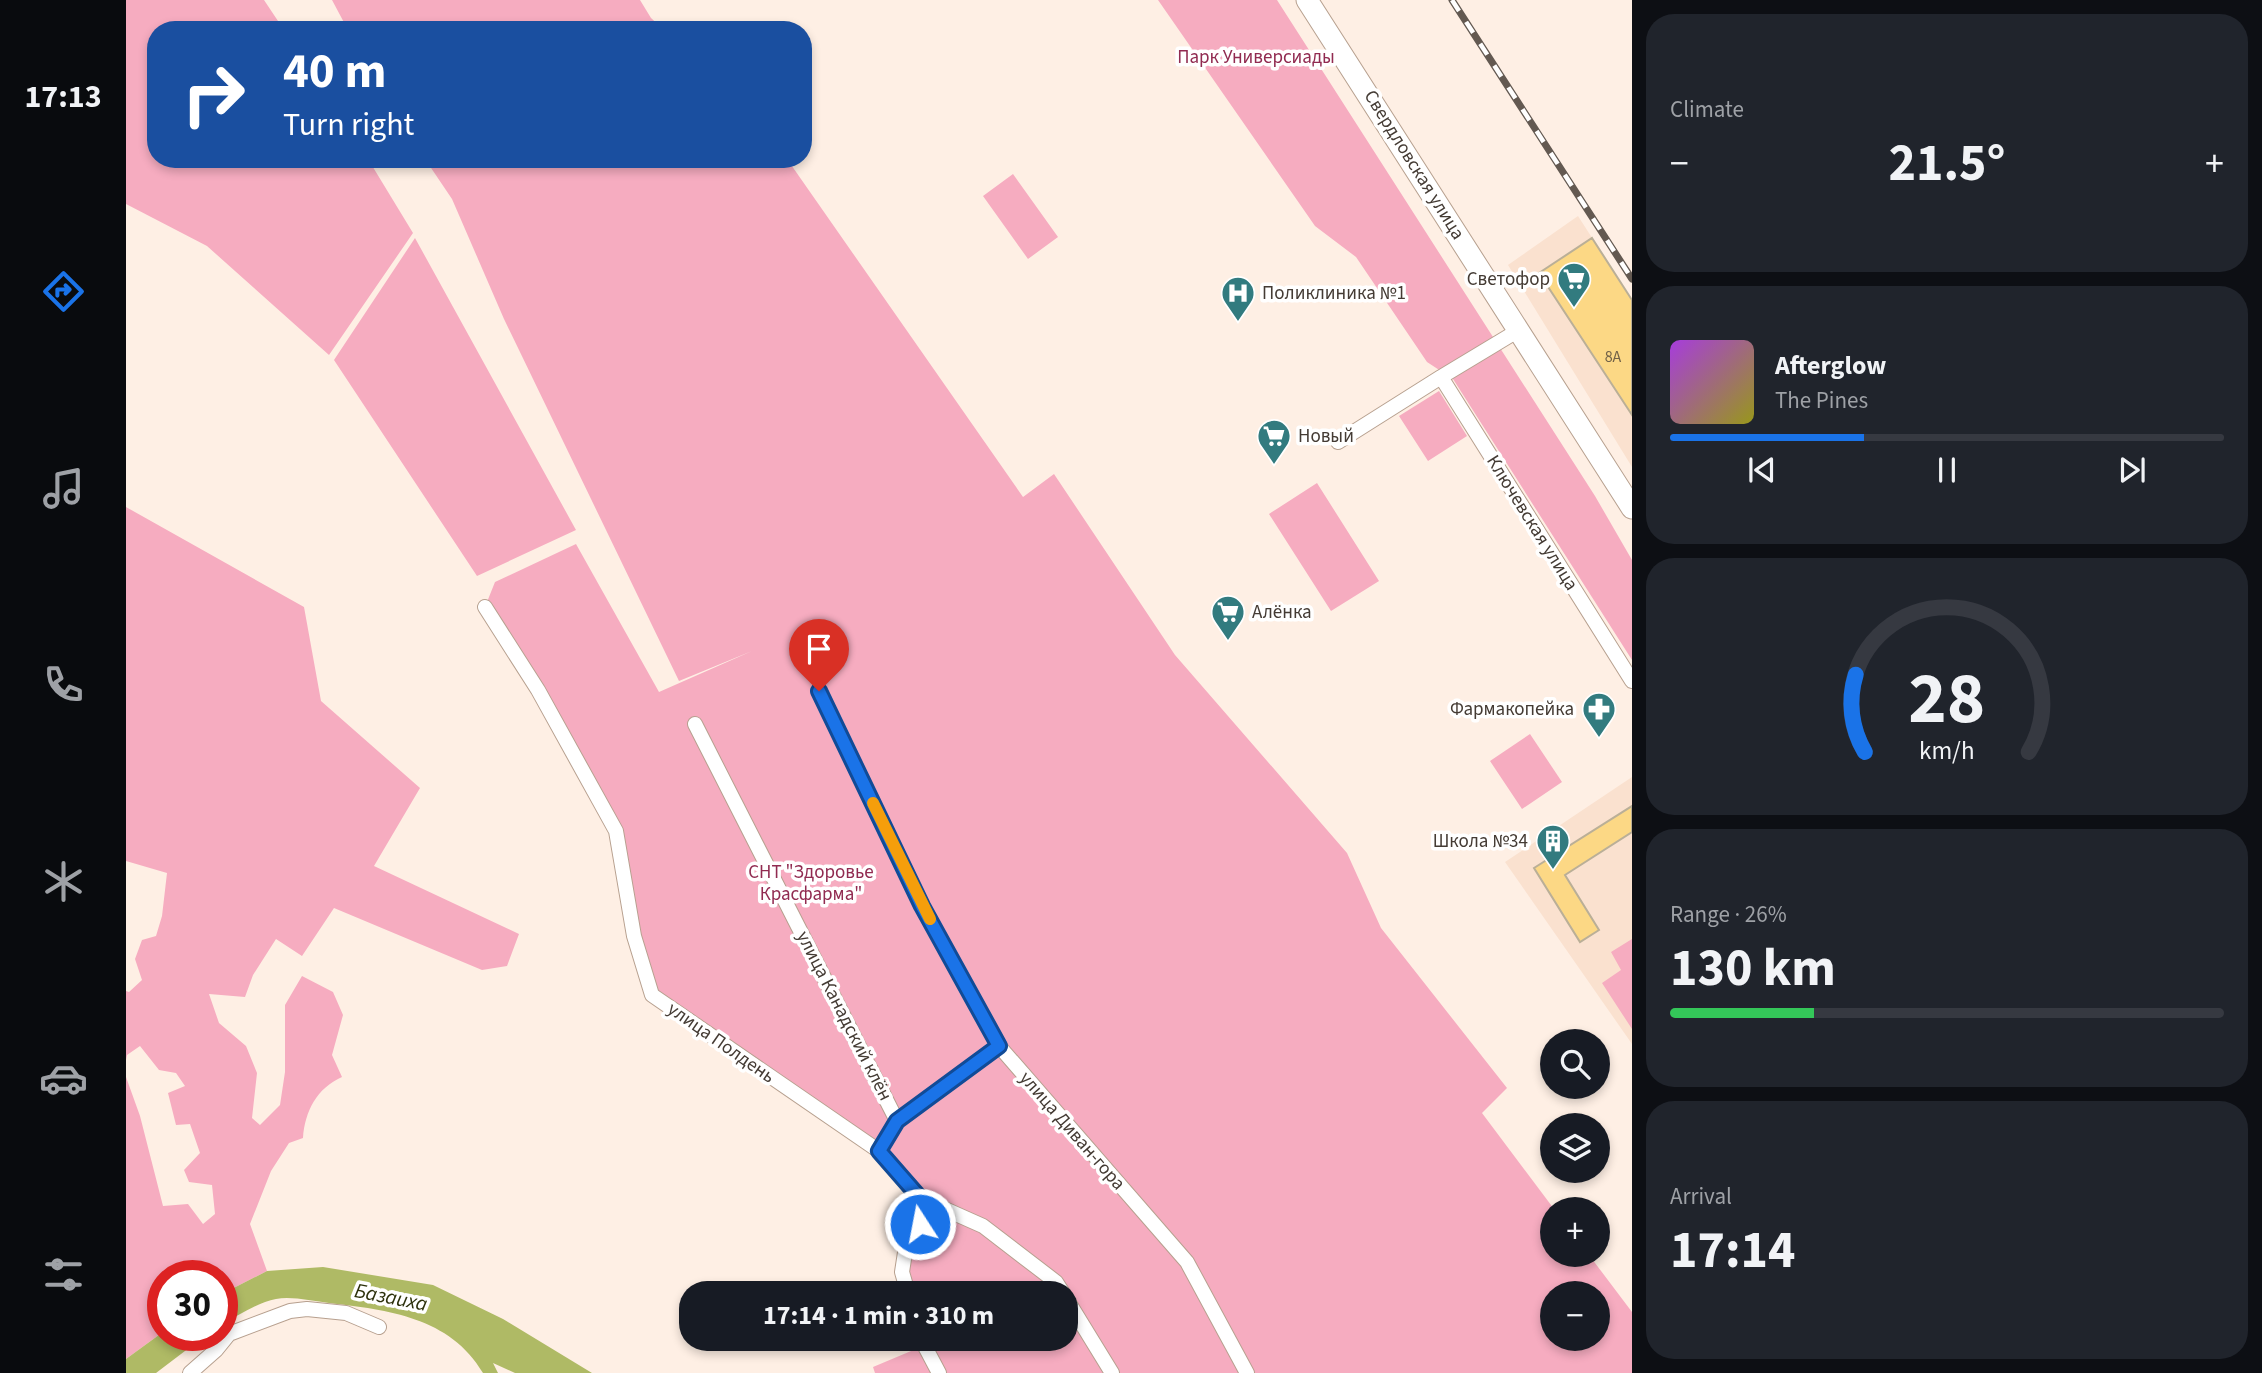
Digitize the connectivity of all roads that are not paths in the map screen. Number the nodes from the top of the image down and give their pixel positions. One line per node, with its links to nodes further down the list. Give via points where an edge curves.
1 (1307, 0): 2 (highway, Свердловская улица)
2 (1519, 330): 3 (street); 5 (highway, Свердловская улица)
3 (1435, 381): 4 (street); 7 (street, Ключевская улица)
4 (1338, 442)
5 (1632, 508)
6 (485, 607): 12 (street, улица Полдень, via 538,690 616,831 634,936 652,995)
7 (1632, 681)
8 (819, 691): 10 (street, улица Диван-гора, via 922,906)
9 (695, 724): 11 (street, улица Канадский клён)
10 (999, 1046): 11 (street); 22 (street, улица Диван-гора, via 1186,1262)
11 (897, 1121): 12 (street)
12 (879, 1151): 13 (street, улица Полдень)
13 (920, 1198): 14 (street, via 920,1224 906,1246); 15 (street, улица Полдень, via 984,1226)
14 (905, 1281)
15 (1055, 1281)
16 (1078, 1318): 21 (street)
17 (379, 1327): 19 (street, via 346,1313 290,1311 229,1334)
18 (927, 1351): 20 (street)
19 (190, 1373)
20 (939, 1373)
21 (1112, 1373)
22 (1247, 1373)

